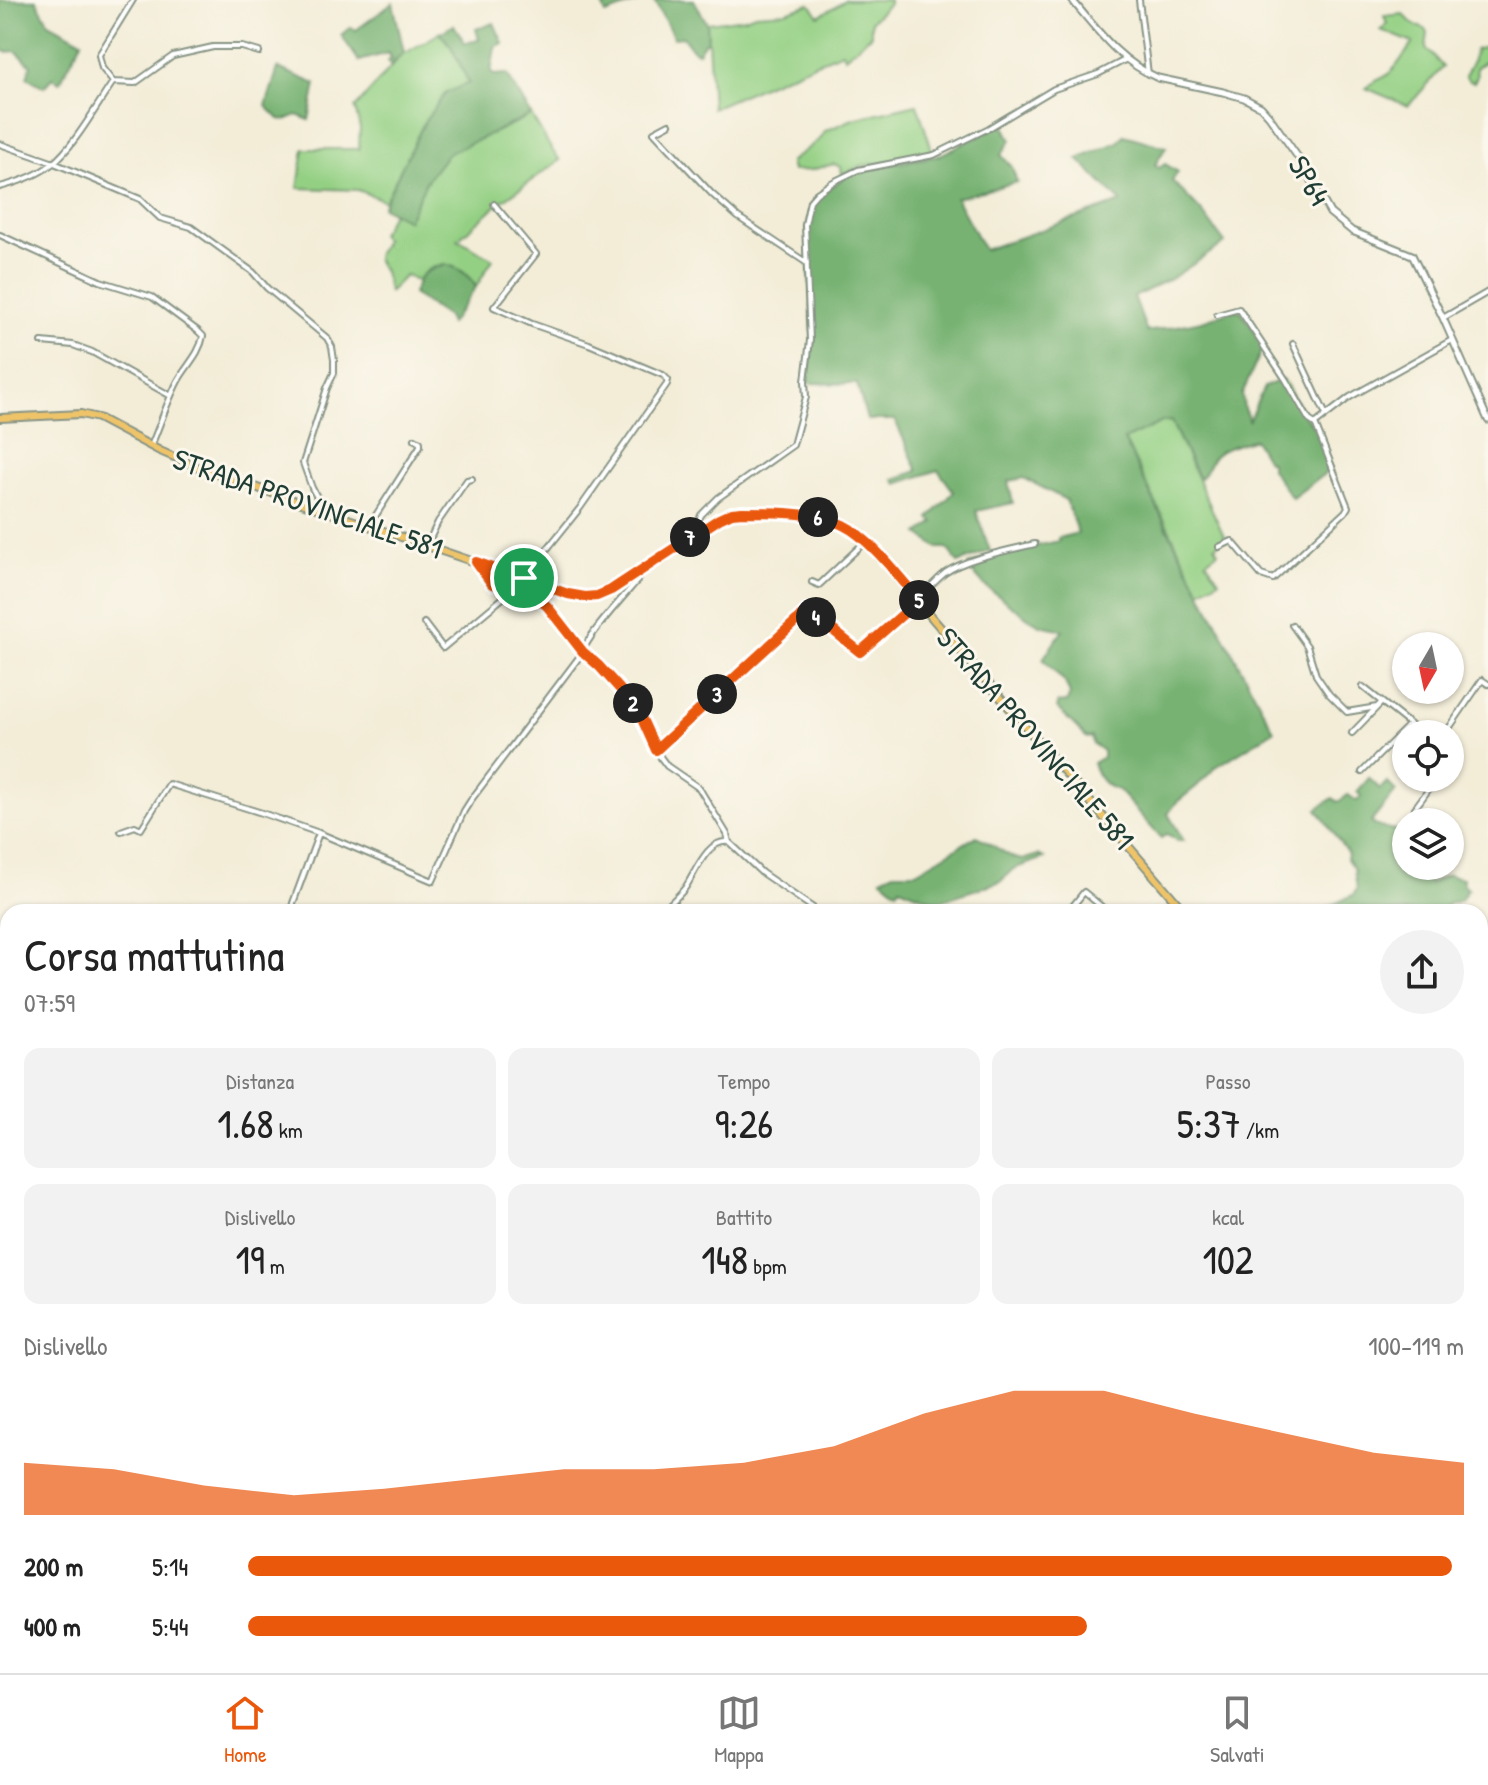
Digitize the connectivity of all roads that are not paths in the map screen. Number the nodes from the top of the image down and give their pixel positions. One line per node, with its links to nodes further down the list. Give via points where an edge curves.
1 (133, 0): 7 (street, via 99,55)
2 (1072, 0): 5 (street, SP64 / SP64)
3 (1139, 0): 6 (street)
4 (259, 52): 7 (street, via 213,47 173,56 135,83)
5 (1125, 60): 6 (street, SP64 / SP64); 14 (street, via 1054,89 934,155 858,170 833,182 810,201 806,212)
6 (1148, 74): 17 (street, SP64 / SP64, via 1261,107 1330,213 1352,231 1412,255)
7 (113, 82): 10 (street)
8 (669, 124): 14 (street, via 654,132 712,194)
9 (0, 144): 10 (street)
10 (54, 163): 11 (street); 29 (street, via 140,199 160,218 191,227 253,272 327,338 334,373 303,463)
11 (0, 187)
12 (494, 204): 38 (street, via 536,254 494,307 668,380 580,508)
13 (0, 235): 21 (street, via 100,281 152,297 198,331 202,343)
14 (807, 263): 31 (street, via 806,397 793,445 718,498 701,515)
15 (1488, 292): 17 (street)
16 (1217, 315): 25 (street, via 1239,309)
17 (1443, 318): 18 (street, SP64 / SP64)
18 (1452, 340): 22 (street); 24 (street, SP64 / SP64)
19 (42, 342): 21 (street, via 92,352)
20 (1293, 344): 22 (street)
21 (171, 396): 27 (street)
22 (1326, 415): 25 (street)
23 (0, 418): 27 (main road, STRADA PROVINCIALE 581, via 81,414)
24 (1488, 420)
25 (1315, 424): 35 (street, via 1347,511 1273,579 1261,575 1232,541)
26 (415, 439): 30 (street, via 420,446)
27 (151, 446): 29 (main road, STRADA PROVINCIALE 581)
28 (472, 479): 34 (street)
29 (324, 510): 30 (main road, STRADA PROVINCIALE 581)
30 (369, 526): 34 (main road, STRADA PROVINCIALE 581)
31 (695, 534): 32 (main road, STRADA PROVINCIALE 581, via 732,513 757,512 832,520); 37 (main road, STRADA PROVINCIALE 581)
32 (866, 541): 39 (street, via 819,585); 41 (main road, STRADA PROVINCIALE 581)
33 (1035, 544): 41 (street, via 954,568)
34 (427, 545): 36 (main road, STRADA PROVINCIALE 581)
35 (1219, 547)
36 (476, 562): 38 (main road, STRADA PROVINCIALE 581); 40 (street, via 492,584)
37 (639, 573): 38 (main road, STRADA PROVINCIALE 581, via 611,590 585,597); 44 (street)
38 (524, 578)
39 (812, 582)
40 (516, 587): 42 (street, via 443,648); 44 (street, via 540,599)
41 (918, 600): 53 (street, via 860,652 808,610); 65 (main road, STRADA PROVINCIALE 581)
42 (424, 623)
43 (1292, 625): 48 (street, via 1307,646 1316,675 1347,712)
44 (583, 652): 53 (street, via 637,708); 58 (street, via 471,800 433,881)
45 (1488, 684): 50 (street, via 1482,680)
46 (1363, 687): 47 (street)
47 (1382, 702): 48 (street); 49 (street)
48 (1377, 707): 51 (street)
49 (1405, 720)
50 (1455, 720)
51 (1352, 733)
52 (1392, 742): 54 (street)
53 (656, 750): 59 (street, via 667,766 700,789)
54 (1362, 772)
55 (1427, 792): 56 (street)
56 (1415, 808)
57 (121, 831): 58 (street, via 141,829 169,784)
58 (319, 833): 60 (street)
59 (729, 842): 61 (street, via 708,851); 62 (street)
60 (293, 904)
61 (670, 904)
62 (807, 904)
63 (1074, 904): 64 (street, via 1084,892)
64 (1098, 904)
65 (1178, 904)

